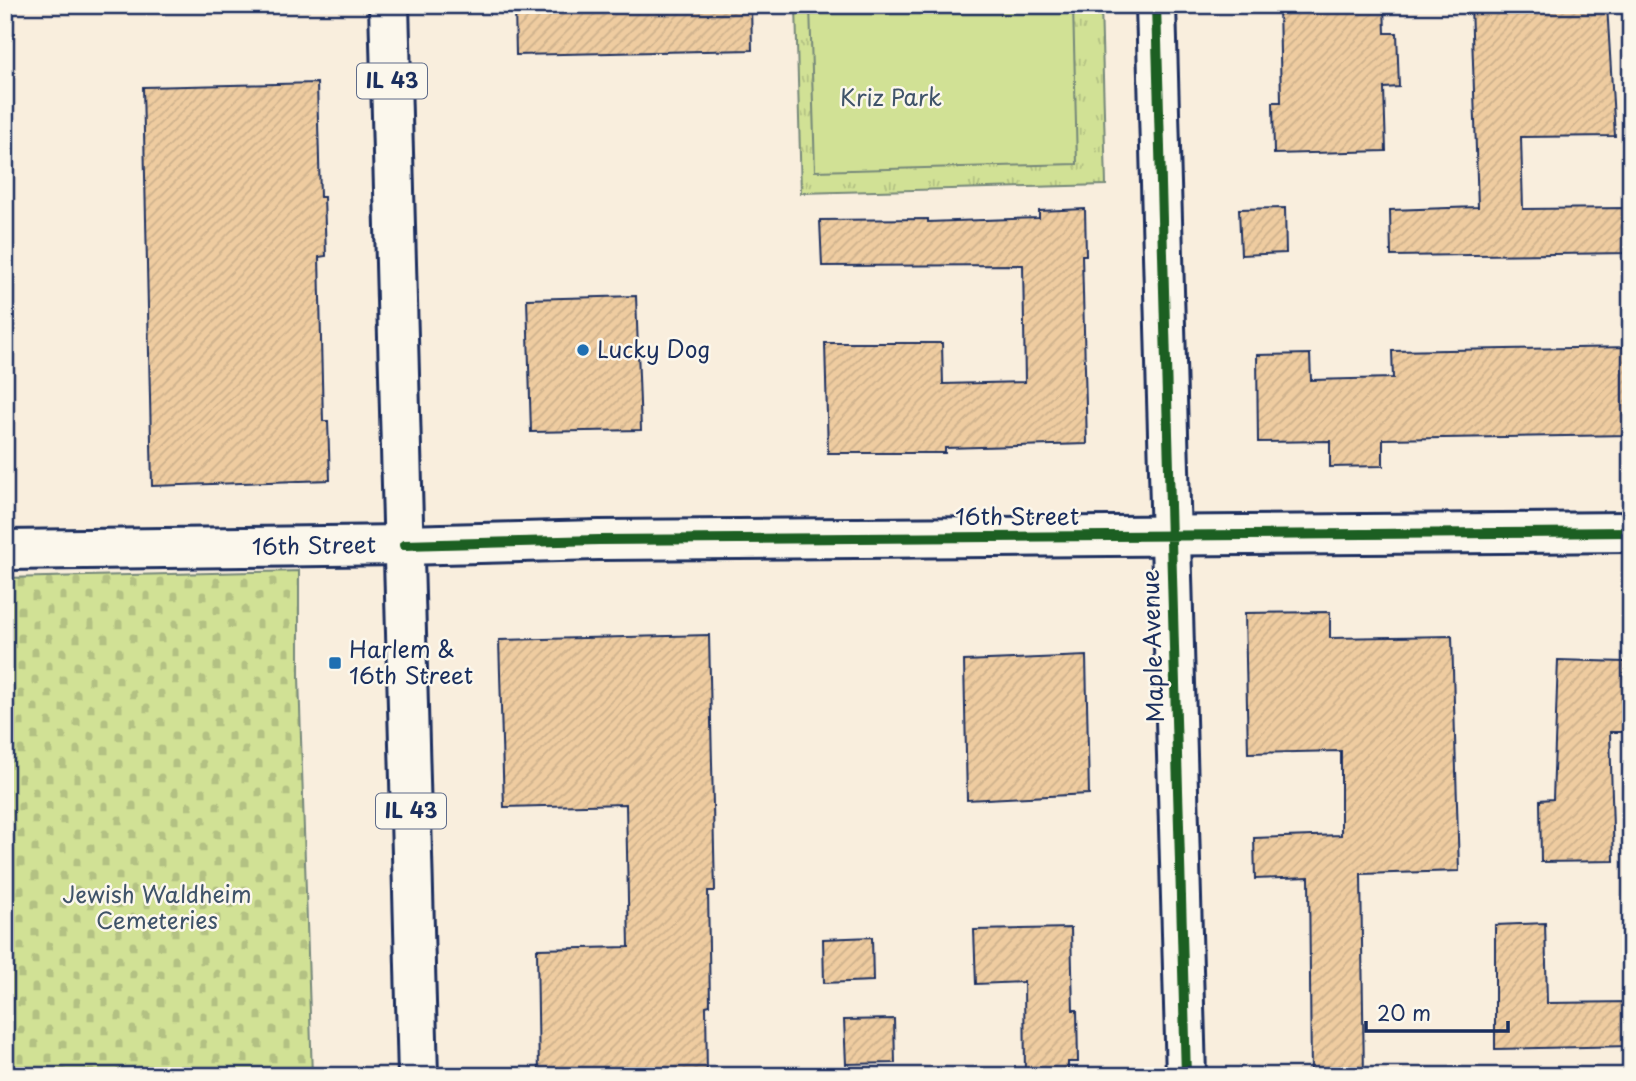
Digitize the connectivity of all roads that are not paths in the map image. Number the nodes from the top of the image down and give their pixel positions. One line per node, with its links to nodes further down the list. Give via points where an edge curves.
1 (389, 5): 5 (street, IL 43)
2 (1156, 5): 4 (street, Maple Avenue)
3 (1631, 532): 4 (street, 16th Street)
4 (1171, 537): 5 (street, 16th Street); 8 (street, Maple Avenue)
5 (404, 545): 6 (street, 16th Street); 7 (street, IL 43)
6 (5, 550)
7 (418, 1076)
8 (1186, 1076)

